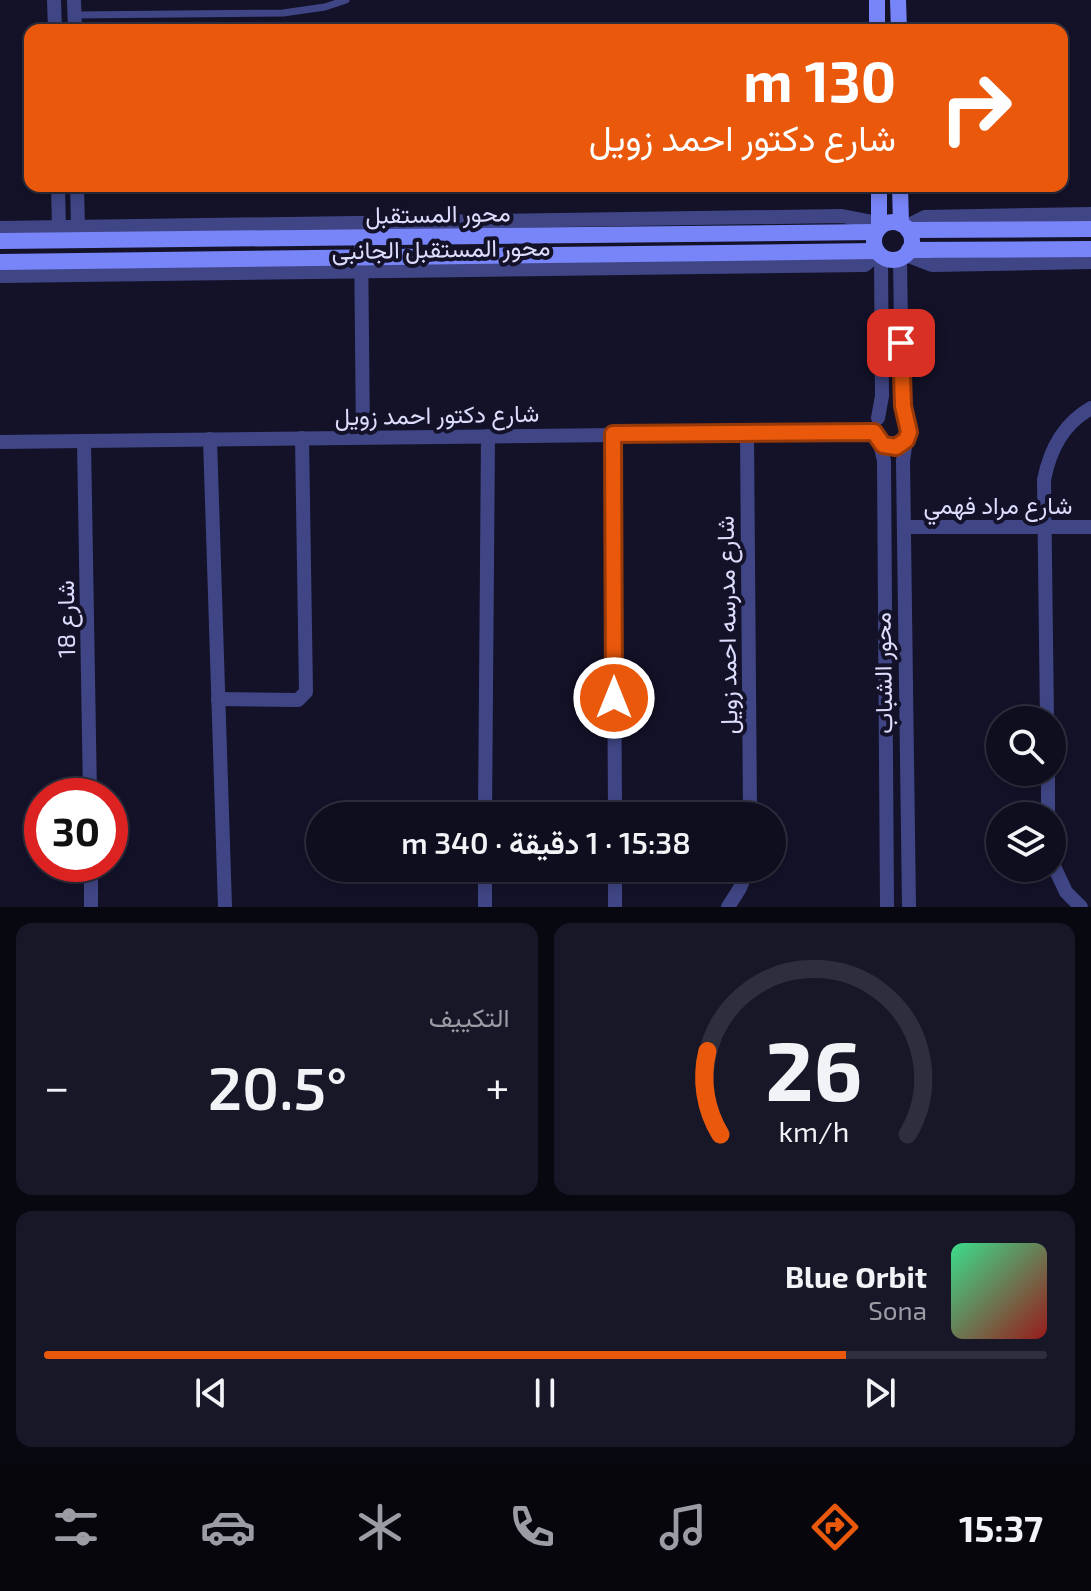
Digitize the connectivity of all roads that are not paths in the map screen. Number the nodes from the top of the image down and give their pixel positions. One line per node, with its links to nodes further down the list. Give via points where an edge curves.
1 (346, 0): 5 (lane, via 283,13)
2 (877, 0): 6 (street)
3 (898, 0): 7 (street)
4 (55, 15): 5 (street)
5 (75, 15)
6 (877, 24)
7 (899, 24)
8 (58, 192): 15 (street)
9 (77, 192): 16 (street)
10 (879, 192): 17 (street)
11 (901, 192): 13 (street)
12 (1091, 214): 13 (street, via 925,217)
13 (905, 227): 17 (street, via 889,222); 18 (street); 23 (street, via 911,238)
14 (0, 228): 15 (street, محور المستقبل الجانبى)
15 (59, 228): 16 (street, محور المستقبل الجانبى)
16 (78, 228): 17 (street, محور المستقبل الجانبى, via 842,216 868,221)
17 (878, 229): 19 (street, محور المستقبل); 22 (street, via 873,241)
18 (1091, 229)
19 (361, 238): 20 (street, محور المستقبل); 26 (street)
20 (0, 241)
21 (1091, 249): 23 (street)
22 (878, 254): 23 (street, via 888,260); 26 (street, محور المستقبل); 30 (street, محور الشباب, via 882,396)
23 (905, 255): 25 (street, via 932,265); 29 (street)
24 (0, 262): 26 (street, محور المستقبل)
25 (1091, 262)
26 (361, 264): 27 (street, محور المستقبل الجانبى); 34 (street)
27 (0, 276)
28 (1091, 408): 40 (street, via 1073,421 1053,448 1044,480)
29 (906, 420): 30 (street, via 890,412); 37 (street)
30 (877, 431): 31 (street, شارع دكتور احمد زويل); 37 (street, via 887,447); 59 (street, محور الشباب, via 884,461)
31 (747, 433): 32 (street, شارع دكتور احمد زويل); 48 (street, شارع مدرسه احمد زويل)
32 (613, 434): 33 (street, شارع دكتور احمد زويل); 47 (street)
33 (488, 436): 34 (street, شارع دكتور احمد زويل); 46 (street)
34 (363, 437): 35 (street, شارع دكتور احمد زويل)
35 (302, 438): 36 (street, شارع دكتور احمد زويل); 43 (street, via 306,692 298,700)
36 (210, 439): 38 (street, شارع دكتور احمد زويل); 43 (street)
37 (906, 440): 41 (street, محور الشباب)
38 (84, 441): 39 (street, شارع دكتور احمد زويل); 45 (street, شارع 18)
39 (0, 442)
40 (1044, 526): 41 (street, شارع مراد فهمي); 42 (street, شارع مراد فهمي); 44 (street)
41 (905, 527): 60 (street, محور الشباب)
42 (1091, 527)
43 (218, 699): 55 (street)
44 (1047, 706)
45 (90, 778)
46 (485, 802)
47 (615, 802)
48 (750, 802)
49 (91, 882): 54 (street)
50 (485, 882): 56 (street)
51 (615, 882): 57 (street)
52 (742, 882): 58 (street)
53 (1061, 882): 61 (street)
54 (91, 907)
55 (225, 907)
56 (485, 907)
57 (615, 907)
58 (728, 907)
59 (887, 907)
60 (909, 907)
61 (1081, 907)

